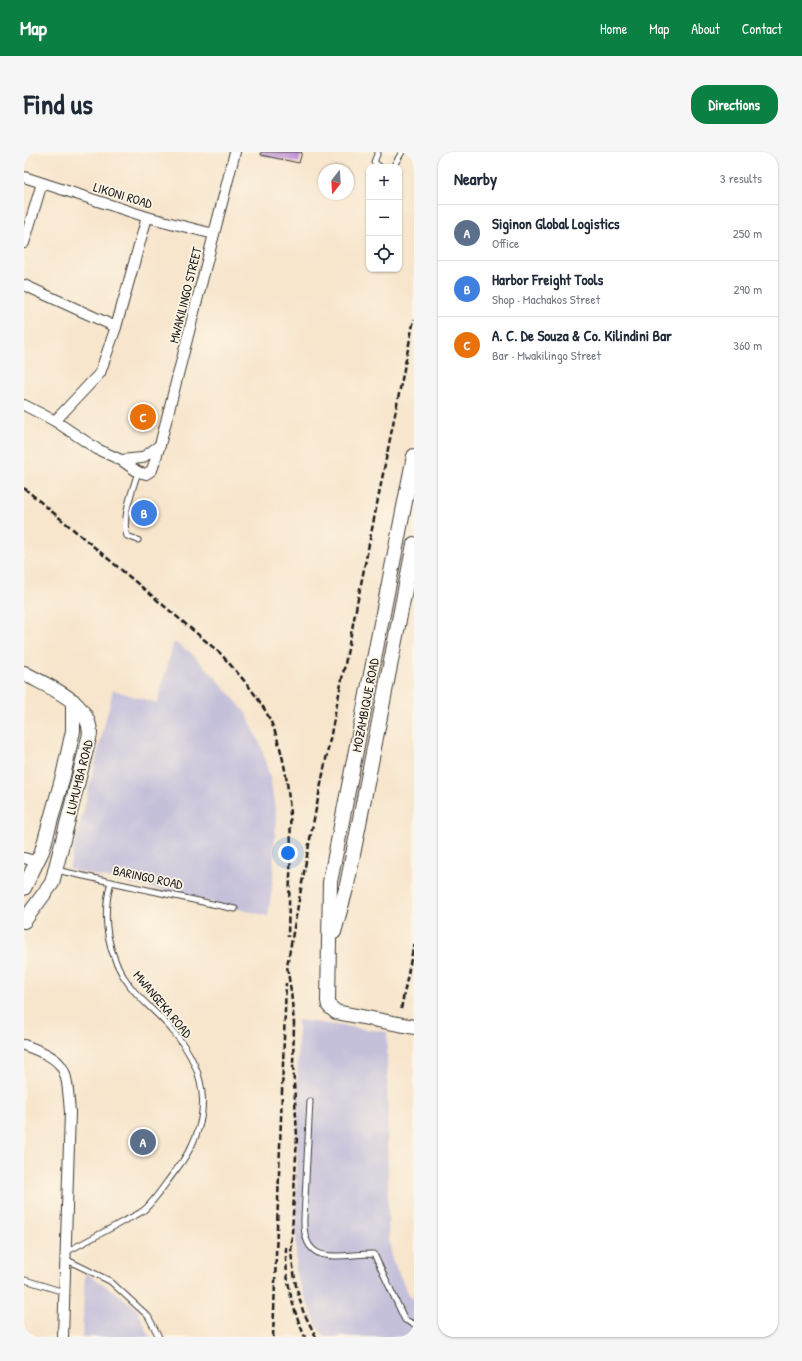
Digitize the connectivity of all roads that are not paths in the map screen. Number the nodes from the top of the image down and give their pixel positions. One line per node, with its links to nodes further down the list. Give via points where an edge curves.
1 (235, 152): 9 (street, MWAKILINGO STREET)
2 (378, 152): 4 (lane, via 374,162)
3 (402, 152): 5 (lane)
4 (376, 164)
5 (395, 164)
6 (24, 177): 7 (street, LIKONI ROAD)
7 (42, 183): 8 (street, LIKONI ROAD); 10 (street)
8 (147, 216): 9 (street, LIKONI ROAD); 12 (street)
9 (214, 234): 15 (street, MWAKILINGO STREET)
10 (24, 243)
11 (24, 285): 12 (street)
12 (116, 327): 14 (street, via 100,373)
13 (24, 405): 14 (street)
14 (55, 421): 17 (street, via 97,449)
15 (160, 445): 17 (street, via 142,458); 18 (street, MWAKILINGO STREET, via 150,472)
16 (414, 456): 32 (street, MOZAMBIQUE ROAD, via 330,882)
17 (121, 460): 18 (street)
18 (138, 472): 19 (lane, via 129,502 125,530 127,536)
19 (138, 540)
20 (414, 544): 32 (street, MOZAMBIQUE ROAD, via 347,885)
21 (24, 674): 22 (street)
22 (73, 701): 23 (street, LUMUMBA ROAD, via 74,731); 24 (street, LUMUMBA ROAD, via 90,724 90,734)
23 (63, 776): 24 (street); 26 (street, LUMUMBA ROAD)
24 (78, 781): 27 (street, LUMUMBA ROAD)
25 (24, 858): 26 (street)
26 (38, 862): 29 (street, LUMUMBA ROAD)
27 (56, 870): 28 (lane, BARINGO ROAD); 31 (street, LUMUMBA ROAD, via 52,883)
28 (111, 882): 30 (lane, BARINGO ROAD); 36 (lane, MWANGEKA ROAD, via 106,901 109,941 117,962 129,985 172,1030 187,1050 202,1088 202,1114 193,1145 144,1210)
29 (24, 888)
30 (235, 909)
31 (24, 921)
32 (328, 956): 33 (street, MOZAMBIQUE ROAD, via 328,1001 332,1009)
33 (414, 1026)
34 (24, 1045): 36 (street, via 58,1060 63,1067 68,1085 70,1112)
35 (310, 1101): 39 (lane, via 303,1233 307,1244 316,1252 326,1255 374,1254 406,1320)
36 (66, 1255): 38 (street); 41 (lane, via 110,1281 148,1316)
37 (25, 1280): 38 (lane)
38 (64, 1292): 40 (street)
39 (414, 1324)
40 (63, 1337)
41 (159, 1337)

